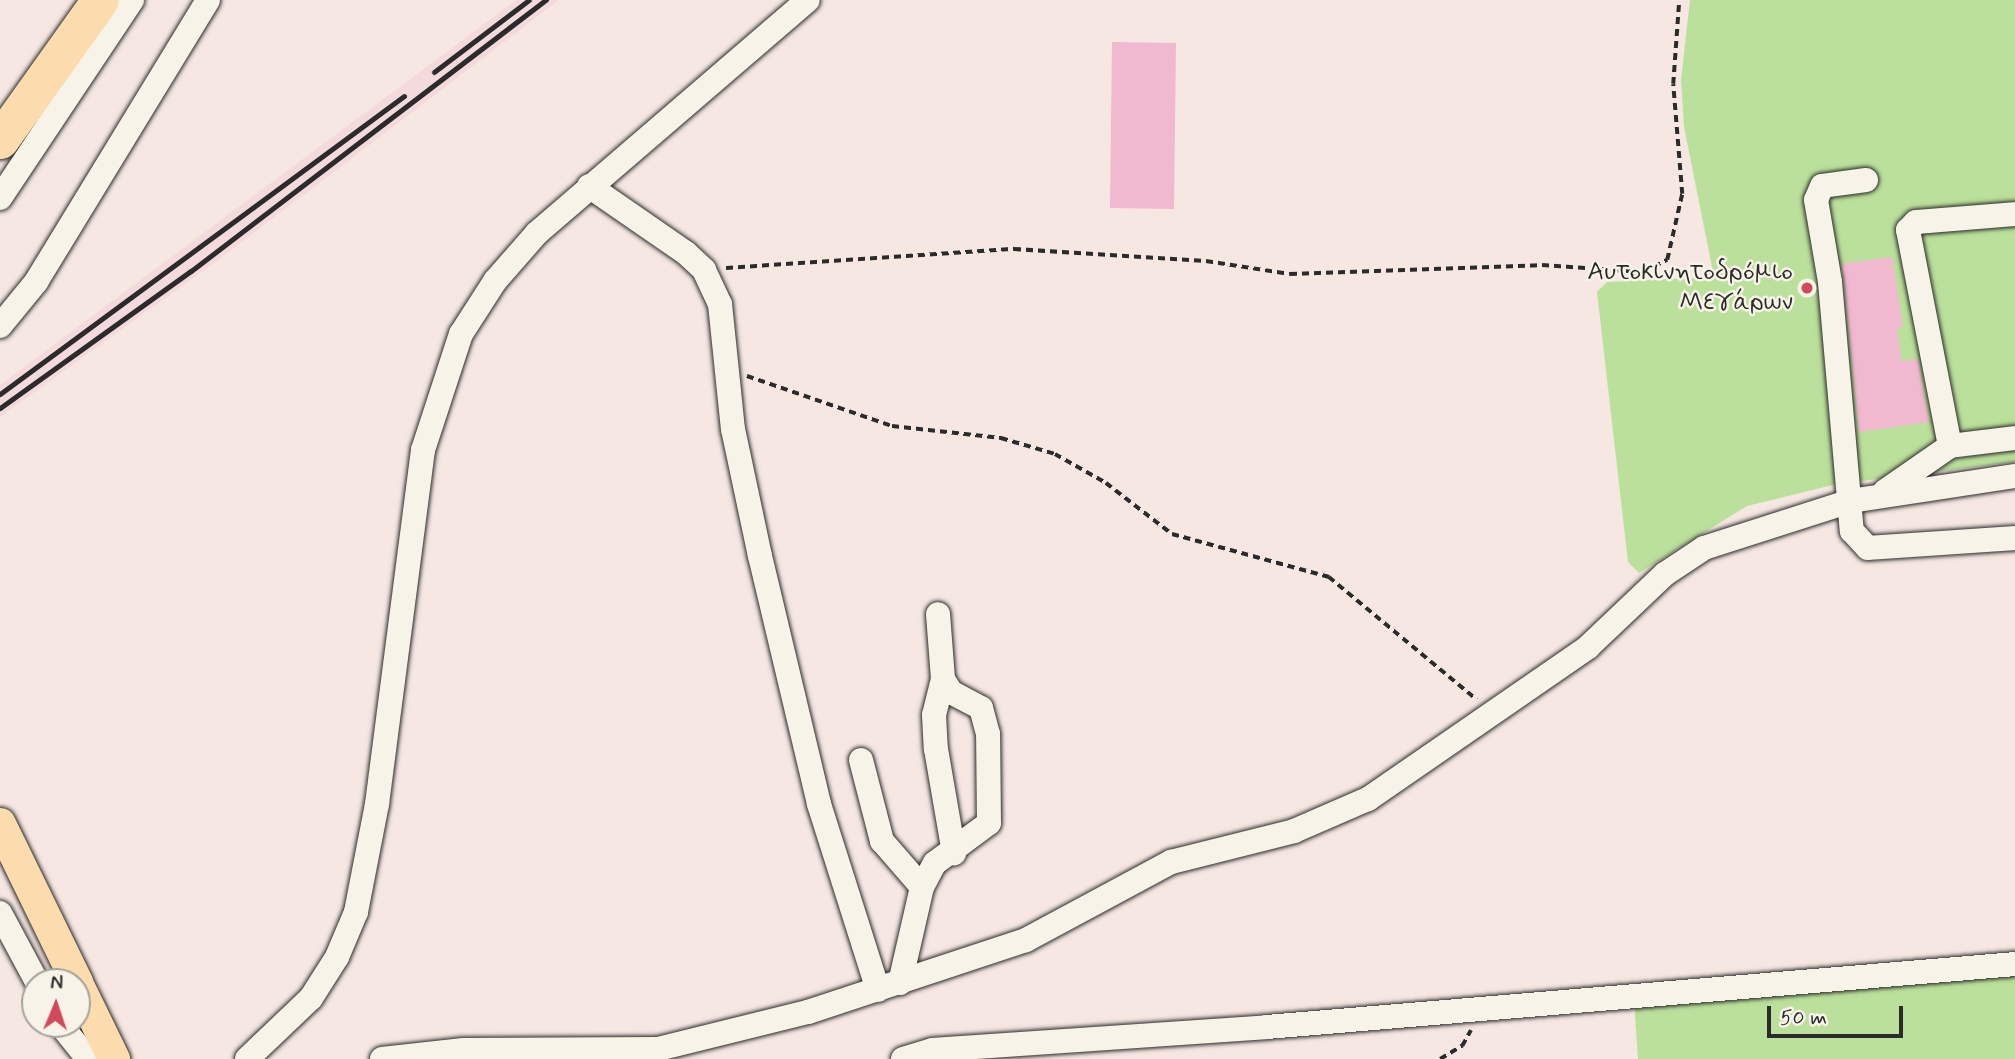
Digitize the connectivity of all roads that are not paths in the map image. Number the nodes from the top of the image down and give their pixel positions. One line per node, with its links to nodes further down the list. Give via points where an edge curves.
1 (100, 0): 5 (highway)
2 (132, 0): 8 (street)
3 (208, 0): 10 (street, via 36,282)
4 (808, 0): 7 (street)
5 (0, 140)
6 (1866, 180): 15 (street, via 1822,186 1816,200 1830,282)
7 (589, 186): 27 (street, via 667,237 704,270 720,304 729,369 727,394 744,486 819,804); 32 (street, via 495,281 461,334 437,394 411,528 377,804 356,912 338,957 311,998)
8 (0, 198)
9 (2015, 214): 12 (street, via 1916,222 1909,230)
10 (0, 326)
11 (2015, 438): 12 (street)
12 (1950, 446): 14 (street)
13 (2015, 476): 14 (street)
14 (1875, 497): 15 (street)
15 (1850, 501): 16 (street, via 1852,531 1868,548); 27 (street, via 1704,548 1665,574 1588,647 1336,816 1194,853 1026,940)
16 (2015, 538)
17 (938, 614): 18 (street)
18 (943, 679): 21 (street, via 934,715 936,750); 21 (street, via 951,692 981,708 988,734 989,823)
19 (861, 760): 22 (street, via 882,841)
20 (0, 824): 26 (main road)
21 (954, 853): 22 (street, via 934,863)
22 (922, 887): 27 (street)
23 (0, 914): 25 (street)
24 (2015, 964): 34 (street, via 933,1049)
25 (29, 968)
26 (70, 968)
27 (889, 987): 33 (street, via 658,1049 464,1050)
28 (91, 1011): 31 (main road)
29 (71, 1038): 30 (street)
30 (88, 1059)
31 (114, 1059)
32 (247, 1059)
33 (382, 1059)
34 (903, 1059)

